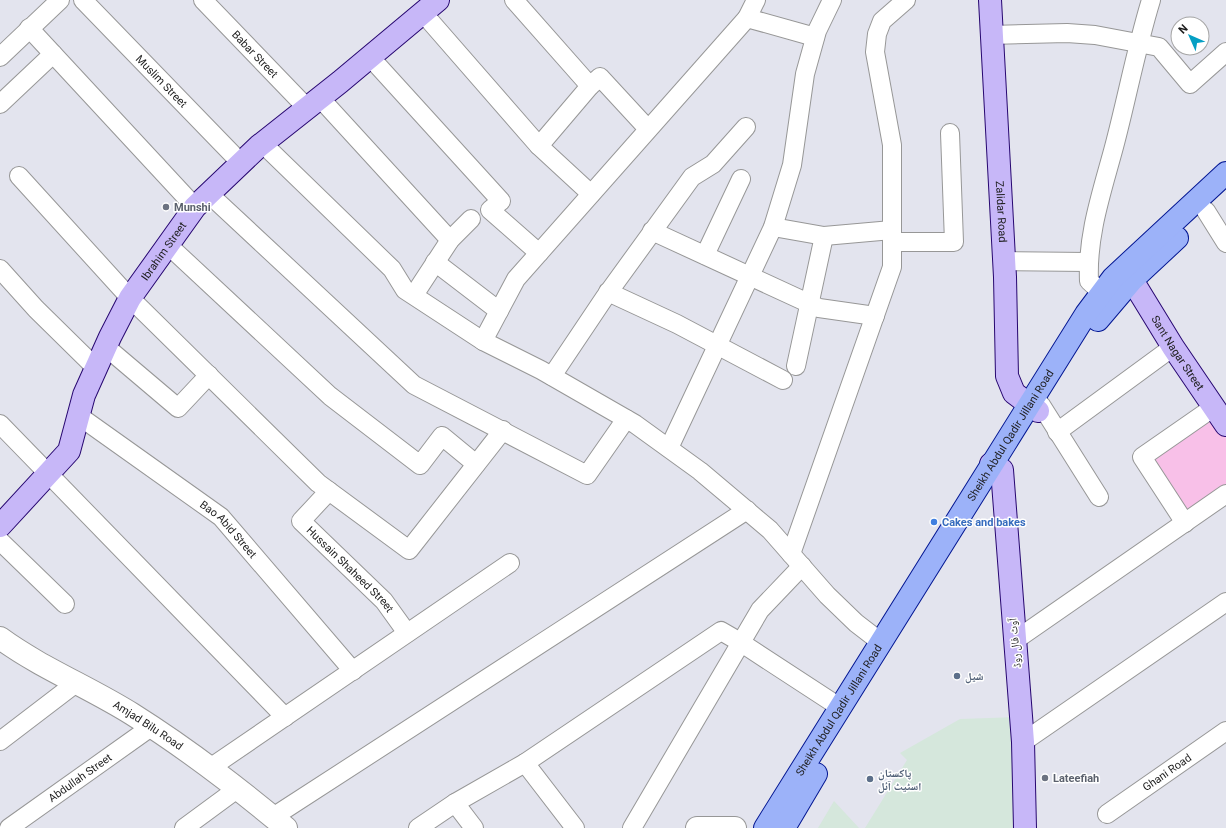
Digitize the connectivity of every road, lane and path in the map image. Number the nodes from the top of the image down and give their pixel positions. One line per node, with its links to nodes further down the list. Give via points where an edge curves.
1 (60, 0): 12 (street)
2 (82, 0): 28 (street, Muslim Street)
3 (204, 0): 21 (street, Babar Street)
4 (514, 0): 20 (street)
5 (756, 0): 11 (street)
6 (832, 0): 14 (street)
7 (906, 0): 40 (street, via 882,21 876,34 878,79 892,145)
8 (990, 0): 13 (main road, Zalidar Road)
9 (1151, 0): 15 (street)
10 (431, 7): 19 (main road, Ibrahim Street); 27 (street)
11 (747, 18): 14 (street); 24 (street)
12 (29, 28): 17 (street); 18 (street)
13 (990, 35): 15 (street, via 1067,33 1095,35); 46 (main road, Zalidar Road)
14 (816, 37): 37 (street, via 805,74 792,165)
15 (1138, 44): 16 (street, via 1158,47 1190,84); 48 (street, via 1114,147 1097,206)
16 (1226, 52)
17 (53, 54): 22 (street); 34 (street)
18 (0, 57)
19 (370, 57): 21 (main road, Ibrahim Street); 44 (street, via 501,200 490,210)
20 (590, 86): 24 (street, via 600,77); 27 (street)
21 (314, 103): 26 (main road, Ibrahim Street); 41 (street, Babar Street)
22 (0, 104)
23 (746, 127): 38 (street, via 713,164 692,177)
24 (648, 129): 33 (street)
25 (950, 133): 40 (street, via 954,242)
26 (262, 143): 28 (main road, Ibrahim Street); 54 (street, via 392,269 405,290)
27 (539, 146): 33 (street)
28 (241, 163): 34 (main road, Ibrahim Street)
29 (1226, 173): 53 (main road, Sheikh Abdul Qadir Jillani Road, via 1123,267)
30 (20, 176): 55 (street)
31 (741, 179): 45 (street)
32 (1226, 193): 35 (main road, Sheikh Abdul Qadir Jillani Road)
33 (591, 194): 44 (street)
34 (202, 200): 43 (main road, Ibrahim Street); 73 (street, via 414,385)
35 (1206, 211): 42 (street); 51 (main road, Sheikh Abdul Qadir Jillani Road)
36 (471, 219): 41 (street)
37 (774, 227): 39 (street); 50 (street)
38 (652, 231): 45 (street); 52 (street)
39 (824, 236): 40 (street); 56 (street)
40 (892, 236): 58 (street, via 892,267)
41 (450, 240): 47 (street)
42 (1226, 243)
43 (168, 245): 55 (main road, Ibrahim Street); 76 (street, via 330,396 420,465 442,436)
44 (539, 253): 57 (street, via 516,279)
45 (705, 255): 50 (street)
46 (1004, 261): 48 (street); 68 (main road, Zalidar Road, via 1007,376 1014,393)
47 (435, 262): 54 (street); 57 (street)
48 (1088, 262): 53 (street, via 1089,281)
49 (0, 269): 64 (street, via 36,309)
50 (750, 276): 56 (street); 60 (street)
51 (1132, 280): 62 (main road, Sant Nagar Street); 68 (main road, Sheikh Abdul Qadir Jillani Road, via 1098,320)
52 (608, 292): 60 (street); 66 (street)
53 (1101, 292): 68 (main road, Sheikh Abdul Qadir Jillani Road)
54 (414, 295): 59 (street)
55 (130, 298): 61 (main road, Ibrahim Street); 65 (street)
56 (810, 304): 58 (street, via 819,308); 63 (street)
57 (499, 311): 59 (street)
58 (875, 316): 86 (street)
59 (483, 341): 66 (street)
60 (717, 345): 67 (street); 75 (street)
61 (106, 346): 64 (main road, Ibrahim Street); 65 (street, via 178,408)
62 (1173, 347): 70 (main road, Sant Nagar Street); 74 (street)
63 (796, 366)
64 (96, 368): 69 (main road, Ibrahim Street, via 84,395)
65 (209, 375): 79 (street)
66 (552, 376): 71 (street)
67 (783, 380)
68 (1036, 407): 74 (street); 77 (main road, Sheikh Abdul Qadir Jillani Road)
69 (79, 416): 78 (main road, Ibrahim Street, via 69,451); 95 (street, Bao Abid Street, via 221,517)
70 (1220, 416): 83 (street, via 1142,457)
71 (626, 419): 73 (street, via 587,475); 75 (street)
72 (0, 424): 78 (street)
73 (503, 430): 76 (street)
74 (1057, 432): 81 (street)
75 (669, 448): 82 (street)
76 (476, 464): 79 (street, via 409,550)
77 (996, 467): 93 (main road, آوٹ فال روڈ); 94 (main road, Sheikh Abdul Qadir Jillani Road); 118 (main road, Sheikh Abdul Qadir Jillani Road)
78 (49, 473): 84 (main road, Ibrahim Street); 98 (street)
79 (329, 491): 90 (street, Hussain Shaheed Street, via 301,521 384,601)
80 (1226, 494): 83 (street)
81 (1100, 497)
82 (747, 510): 86 (street, via 770,530); 108 (street)
83 (1185, 523): 93 (street)
84 (0, 526)
85 (0, 541): 89 (street)
86 (797, 560): 92 (street); 94 (street, via 856,623)
87 (510, 563): 90 (street)
88 (1226, 602): 102 (street)
89 (65, 604)
90 (407, 633): 95 (street)
91 (0, 638): 96 (street, Amjad Bilu Road)
92 (740, 642): 97 (street); 103 (street, via 721,631); 114 (street)
93 (1014, 642): 102 (main road, آوٹ فال روڈ)
94 (882, 643): 97 (main road, Sheikh Abdul Qadir Jillani Road)
95 (353, 671): 98 (street)
96 (76, 683): 99 (street, Amjad Bilu Road); 101 (street)
97 (841, 708): 117 (main road, Sheikh Abdul Qadir Jillani Road)
98 (285, 717): 104 (street)
99 (151, 727): 104 (street, Amjad Bilu Road); 109 (street, Abdullah Street)
100 (1226, 731): 107 (street, Ghani Road)
101 (0, 741)
102 (1023, 742): 119 (main road, آوٹ فال روڈ)
103 (525, 763): 106 (street); 113 (street)
104 (210, 768): 105 (street, Amjad Bilu Road)
105 (237, 789): 108 (street, Amjad Bilu Road); 110 (street)
106 (455, 803): 111 (street); 112 (street)
107 (1107, 814)
108 (279, 822)
109 (13, 827)
110 (184, 828)
111 (418, 828)
112 (474, 828)
113 (575, 828)
114 (632, 828)
115 (697, 828): 116 (street)
116 (735, 828)
117 (765, 828)
118 (784, 828)
119 (1025, 828)

